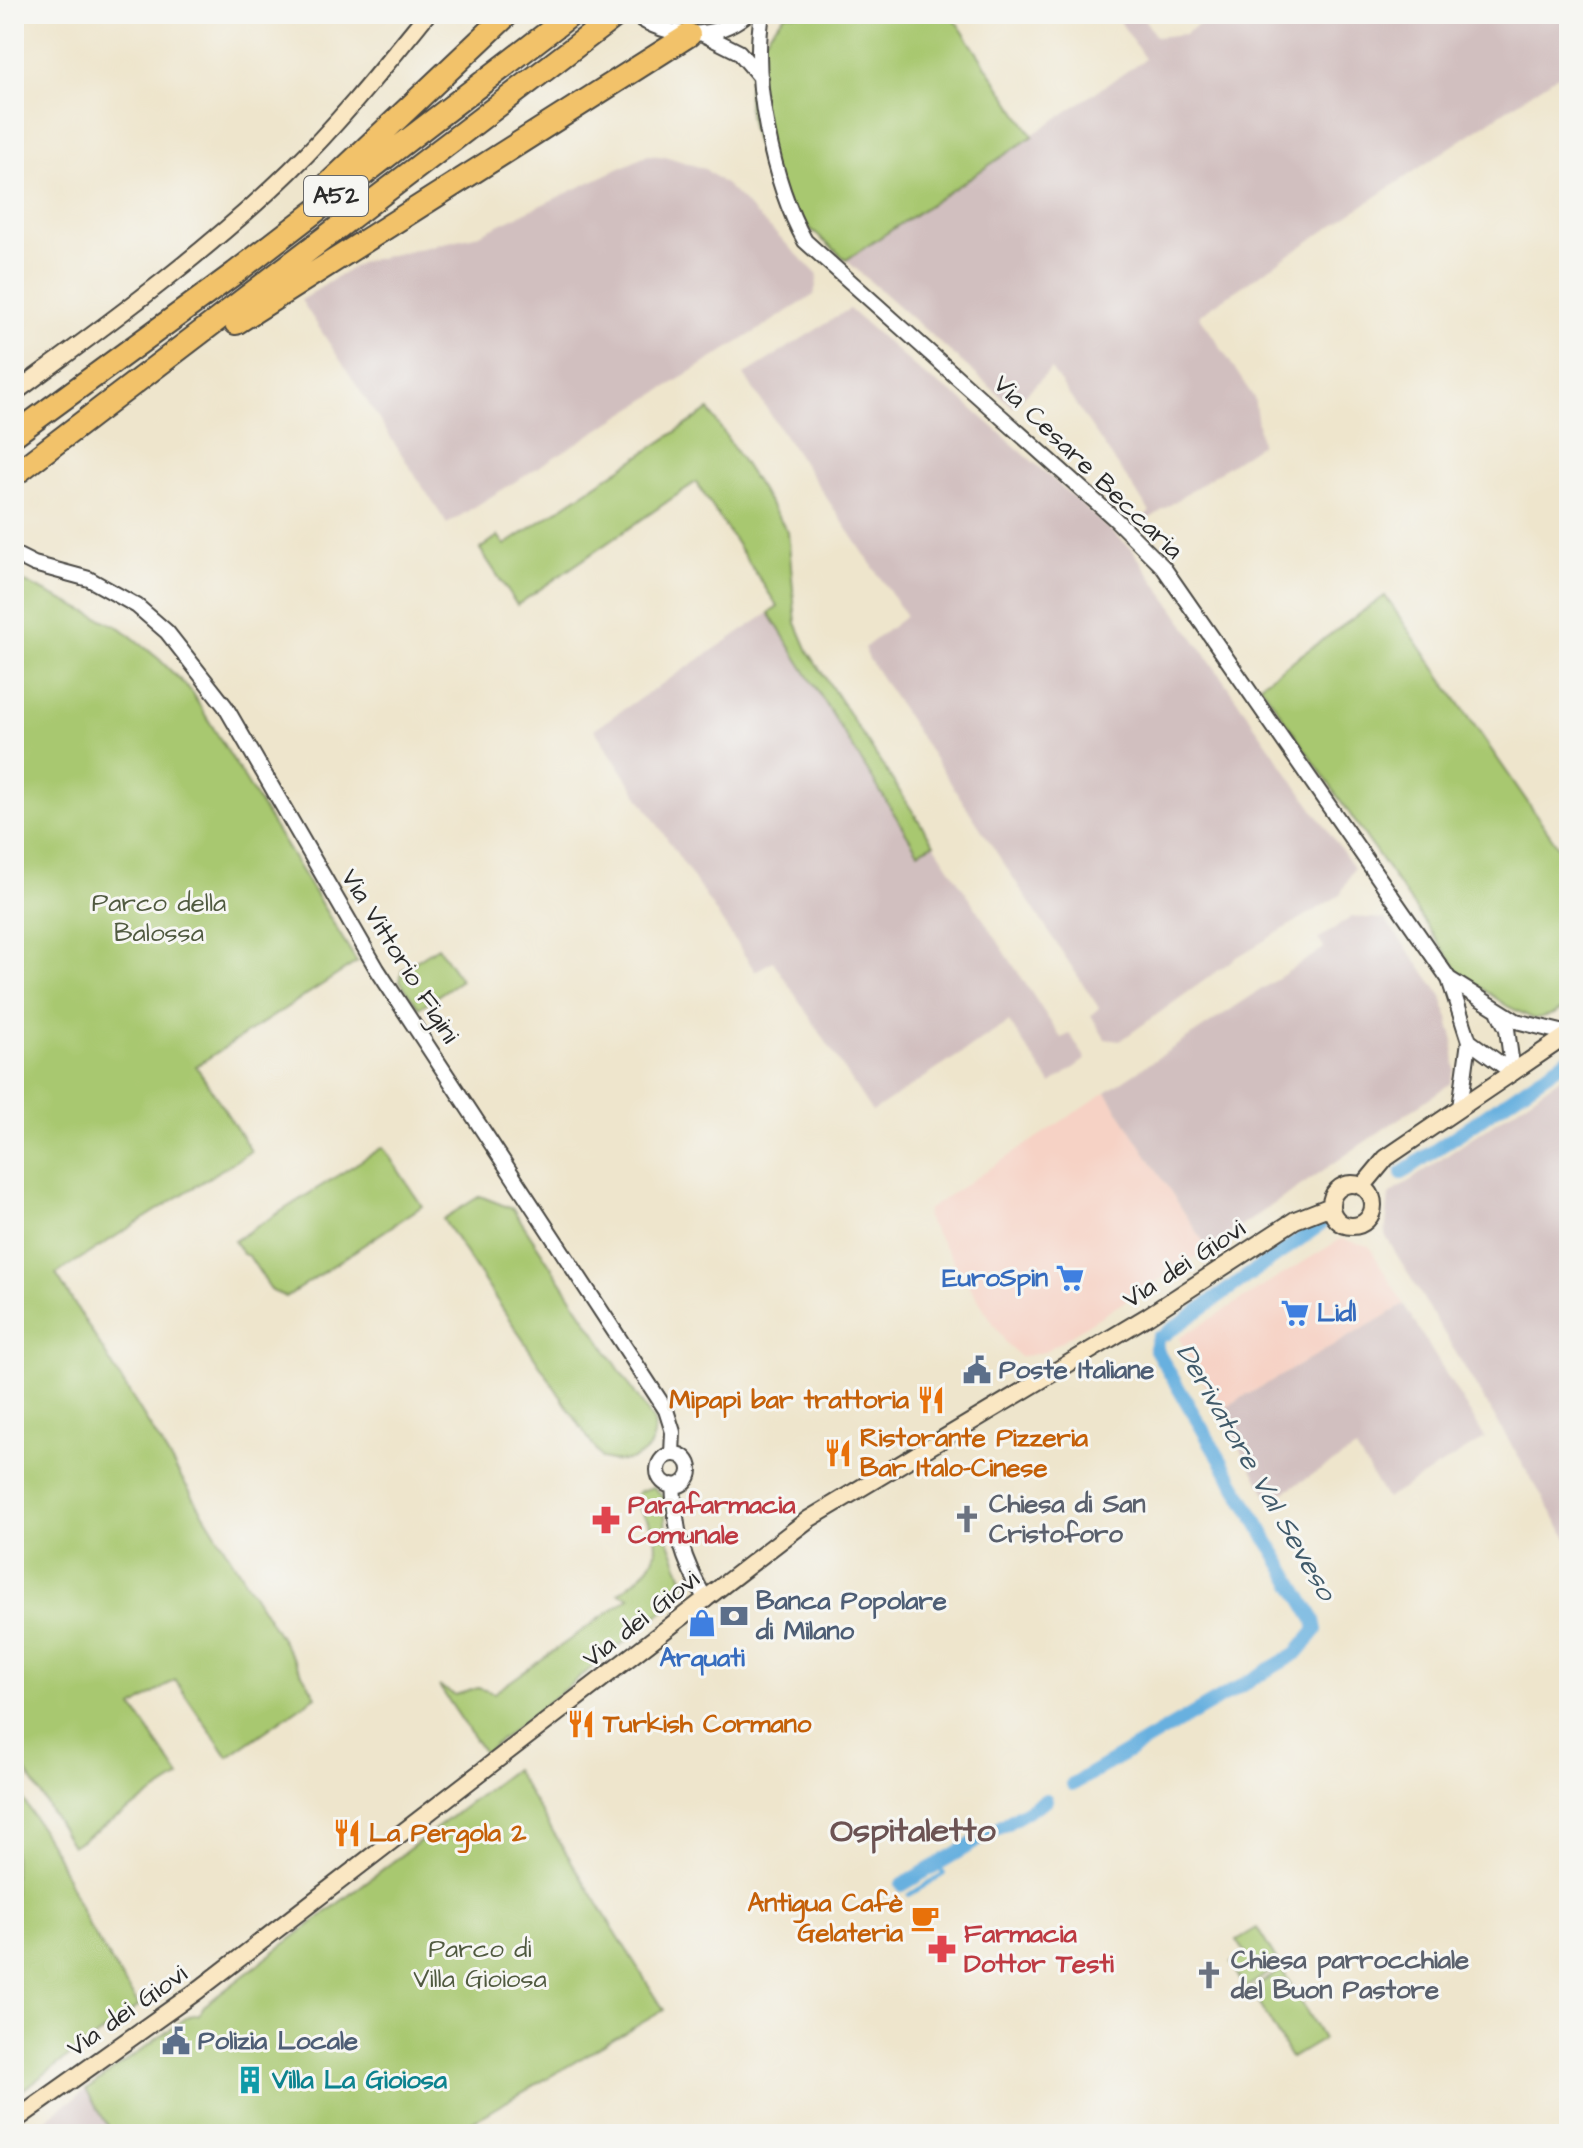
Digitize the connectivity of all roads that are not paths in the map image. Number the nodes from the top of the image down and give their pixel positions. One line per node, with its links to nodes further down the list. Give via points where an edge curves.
1 (427, 14): 10 (main road, via 345,113 261,198)
2 (508, 14): 9 (highway)
3 (572, 14): 9 (highway, A52)
4 (747, 14): 7 (street, via 729,26)
5 (762, 14): 8 (street, Via Cesare Beccaria)
6 (621, 16): 7 (street); 11 (highway, A52)
7 (696, 34): 8 (street, via 739,52); 11 (highway)
8 (763, 82): 15 (street, Via Cesare Beccaria, via 776,169 805,241 1163,567)
9 (235, 273): 12 (highway, A52)
10 (14, 393)
11 (114, 401): 13 (highway, A52)
12 (14, 435)
13 (14, 475)
14 (14, 554): 23 (street, Via Vittorio Figini, via 89,579 137,606 167,632 225,706 377,969 666,1410)
15 (1449, 979): 16 (street); 18 (street)
16 (1499, 1013): 17 (street); 19 (street, via 1507,1029)
17 (1569, 1034): 19 (main road)
18 (1469, 1041): 19 (street); 20 (street)
19 (1513, 1073): 20 (main road)
20 (1460, 1108): 21 (main road, via 1386,1158)
21 (1362, 1187): 22 (main road, via 1340,1188); 22 (main road, via 1372,1208 1365,1222 1344,1225)
22 (1331, 1206): 25 (main road, Via dei Giovi, via 1295,1220 1124,1331 829,1506)
23 (672, 1454): 24 (street, via 663,1458 658,1470 663,1481); 24 (street, via 685,1459 689,1469 685,1480)
24 (673, 1485): 25 (street, via 681,1553)
25 (706, 1600): 26 (main road, Via dei Giovi, via 197,1991)
26 (14, 2121)

